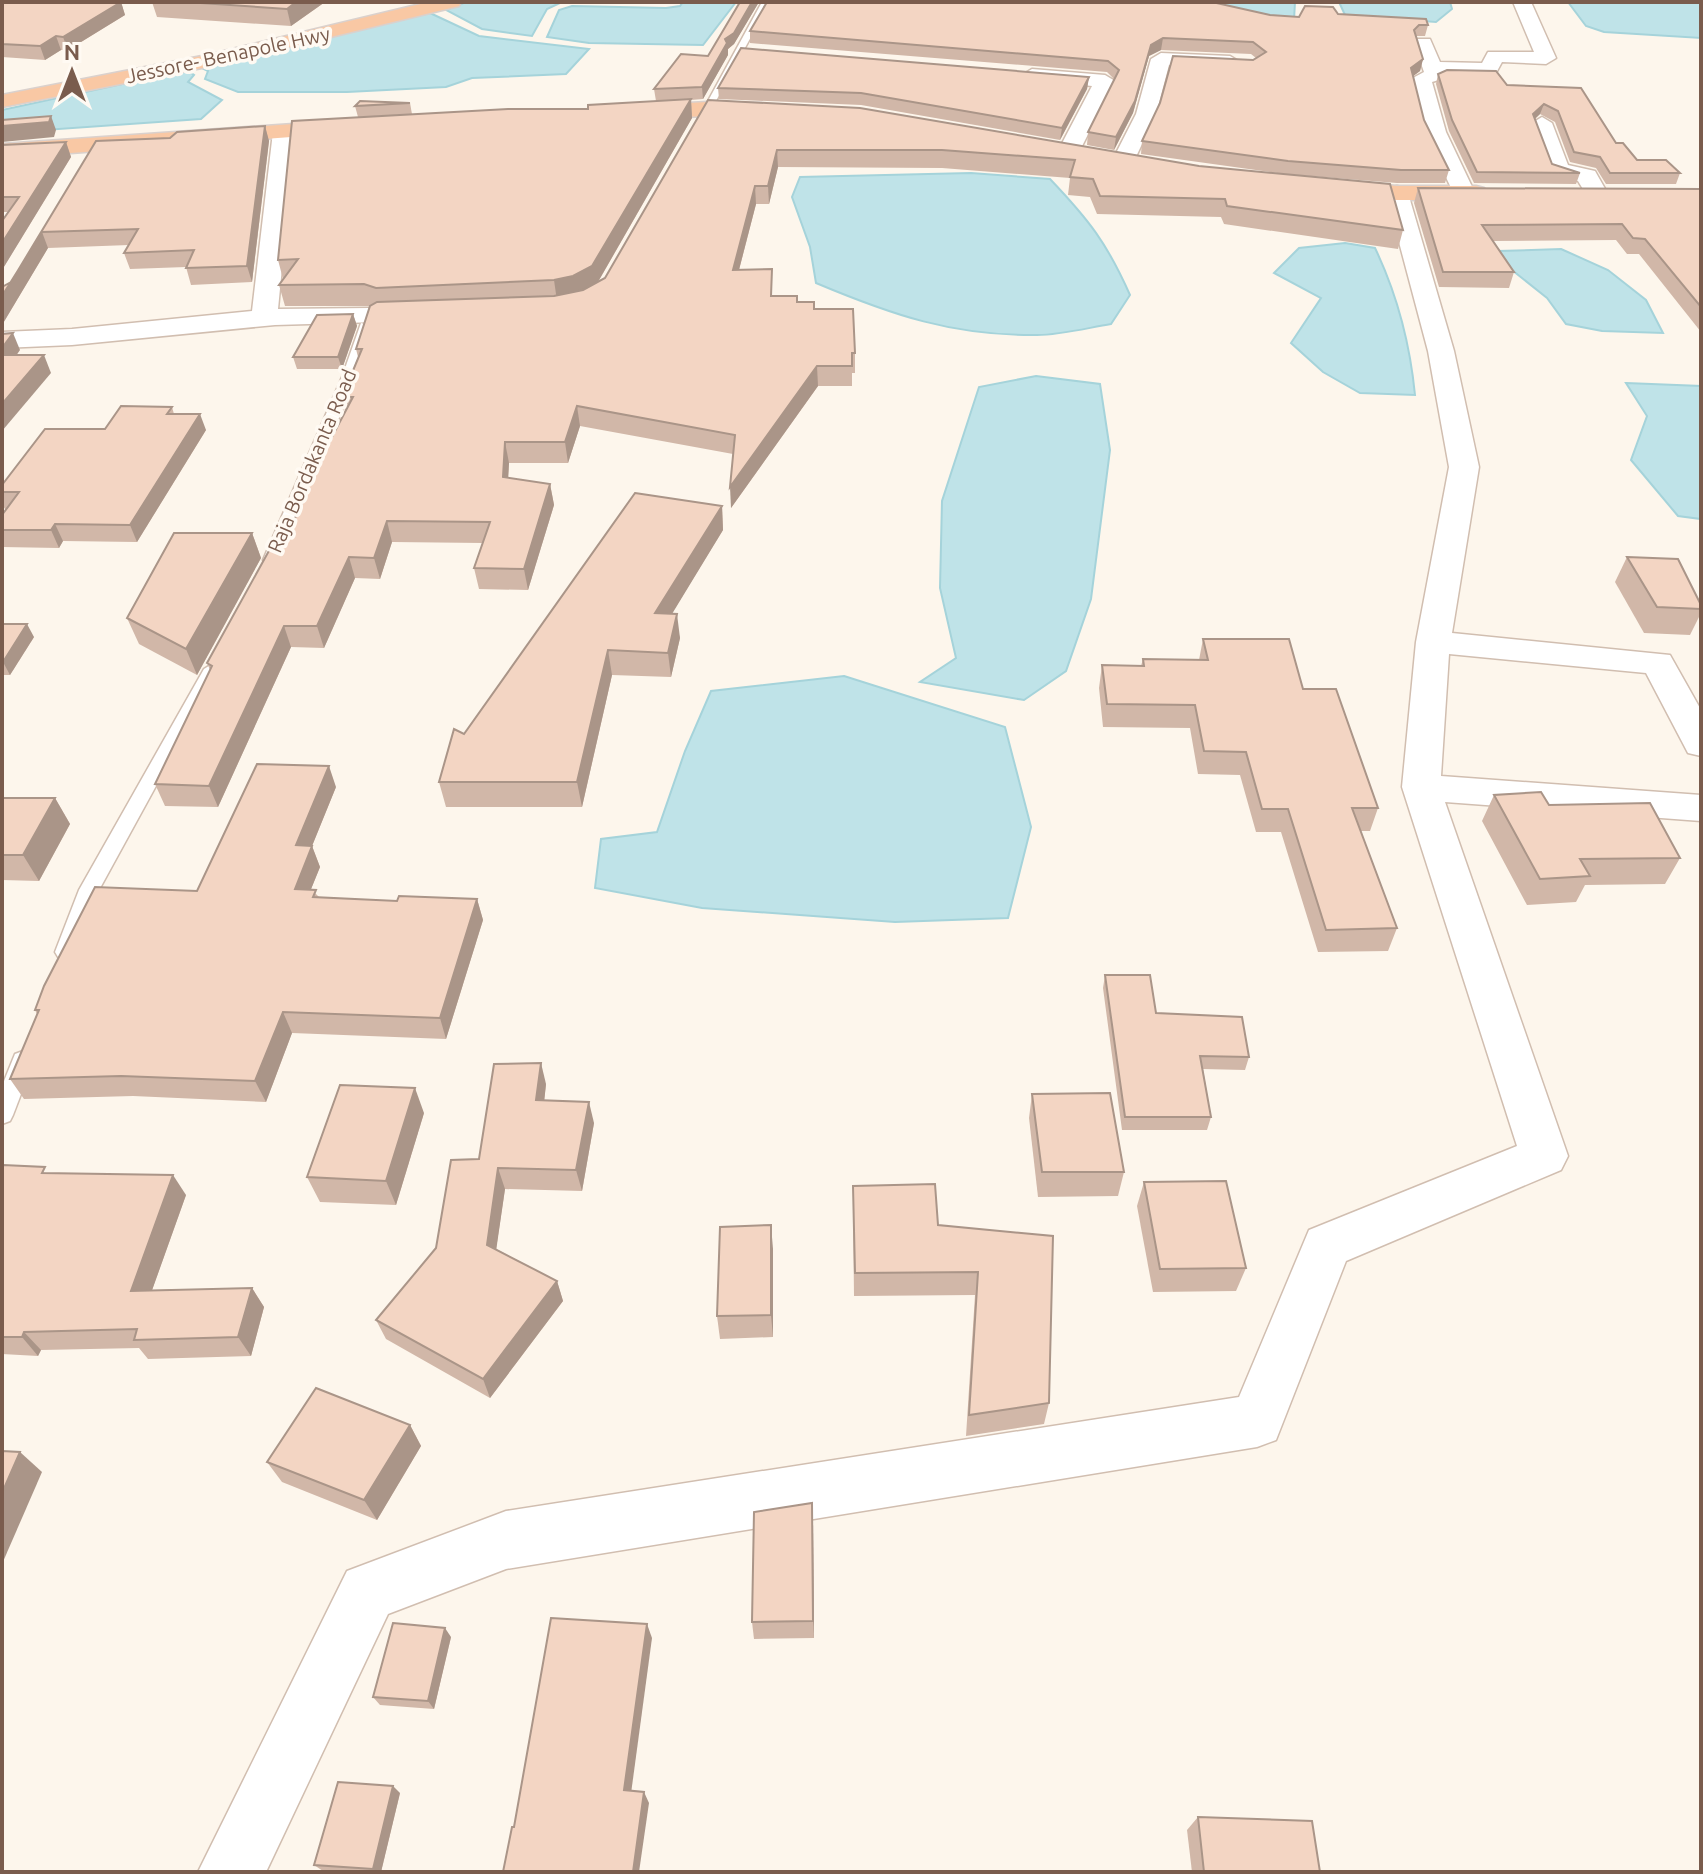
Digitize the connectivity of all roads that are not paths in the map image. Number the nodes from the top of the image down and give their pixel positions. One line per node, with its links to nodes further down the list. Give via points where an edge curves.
1 (415, 2): 11 (highway, Jessore- Benapole Hwy)
2 (452, 2): 12 (highway, Jessore- Benapole Hwy, via 207,61)
3 (766, 2): 5 (lane)
4 (1522, 2): 28 (street, via 1546,58 1495,56 1489,69 1433,68 1423,43 1435,75 1421,79 1435,132)
5 (739, 51): 6 (street); 13 (lane)
6 (765, 53)
7 (1251, 63): 10 (street, via 1161,59)
8 (1018, 73): 9 (street)
9 (1105, 81): 10 (street); 21 (street)
10 (1154, 86): 23 (street)
11 (2, 93)
12 (2, 101)
13 (708, 108): 14 (highway); 15 (highway); 19 (lane)
14 (790, 110)
15 (616, 113)
16 (1542, 123): 31 (street, via 1559,169 1587,176)
17 (371, 126): 18 (highway)
18 (284, 132): 20 (highway); 33 (street)
19 (692, 135)
20 (94, 143): 22 (highway); 25 (street)
21 (1062, 150): 23 (highway)
22 (2, 151)
23 (1123, 161): 24 (highway)
24 (1153, 166)
25 (79, 169)
26 (1313, 186): 27 (highway)
27 (1397, 193): 28 (highway); 36 (street, via 1441,351 1464,467)
28 (1464, 193): 29 (highway)
29 (1493, 193)
30 (1568, 194): 31 (highway)
31 (1605, 194)
32 (376, 316): 33 (street); 35 (lane, Raja Bordakanta Road)
33 (264, 318): 34 (street)
34 (2, 340)
35 (264, 577)
36 (1433, 642): 38 (street, via 1658,663); 39 (street)
37 (220, 656): 41 (lane, via 89,890)
38 (1701, 744)
39 (1421, 787): 40 (street); 44 (street, via 1544,1156 1327,1246 1257,1421 506,1540 368,1592)
40 (1701, 808)
41 (62, 961)
42 (29, 1045): 43 (lane)
43 (2, 1115)
44 (231, 1872)

